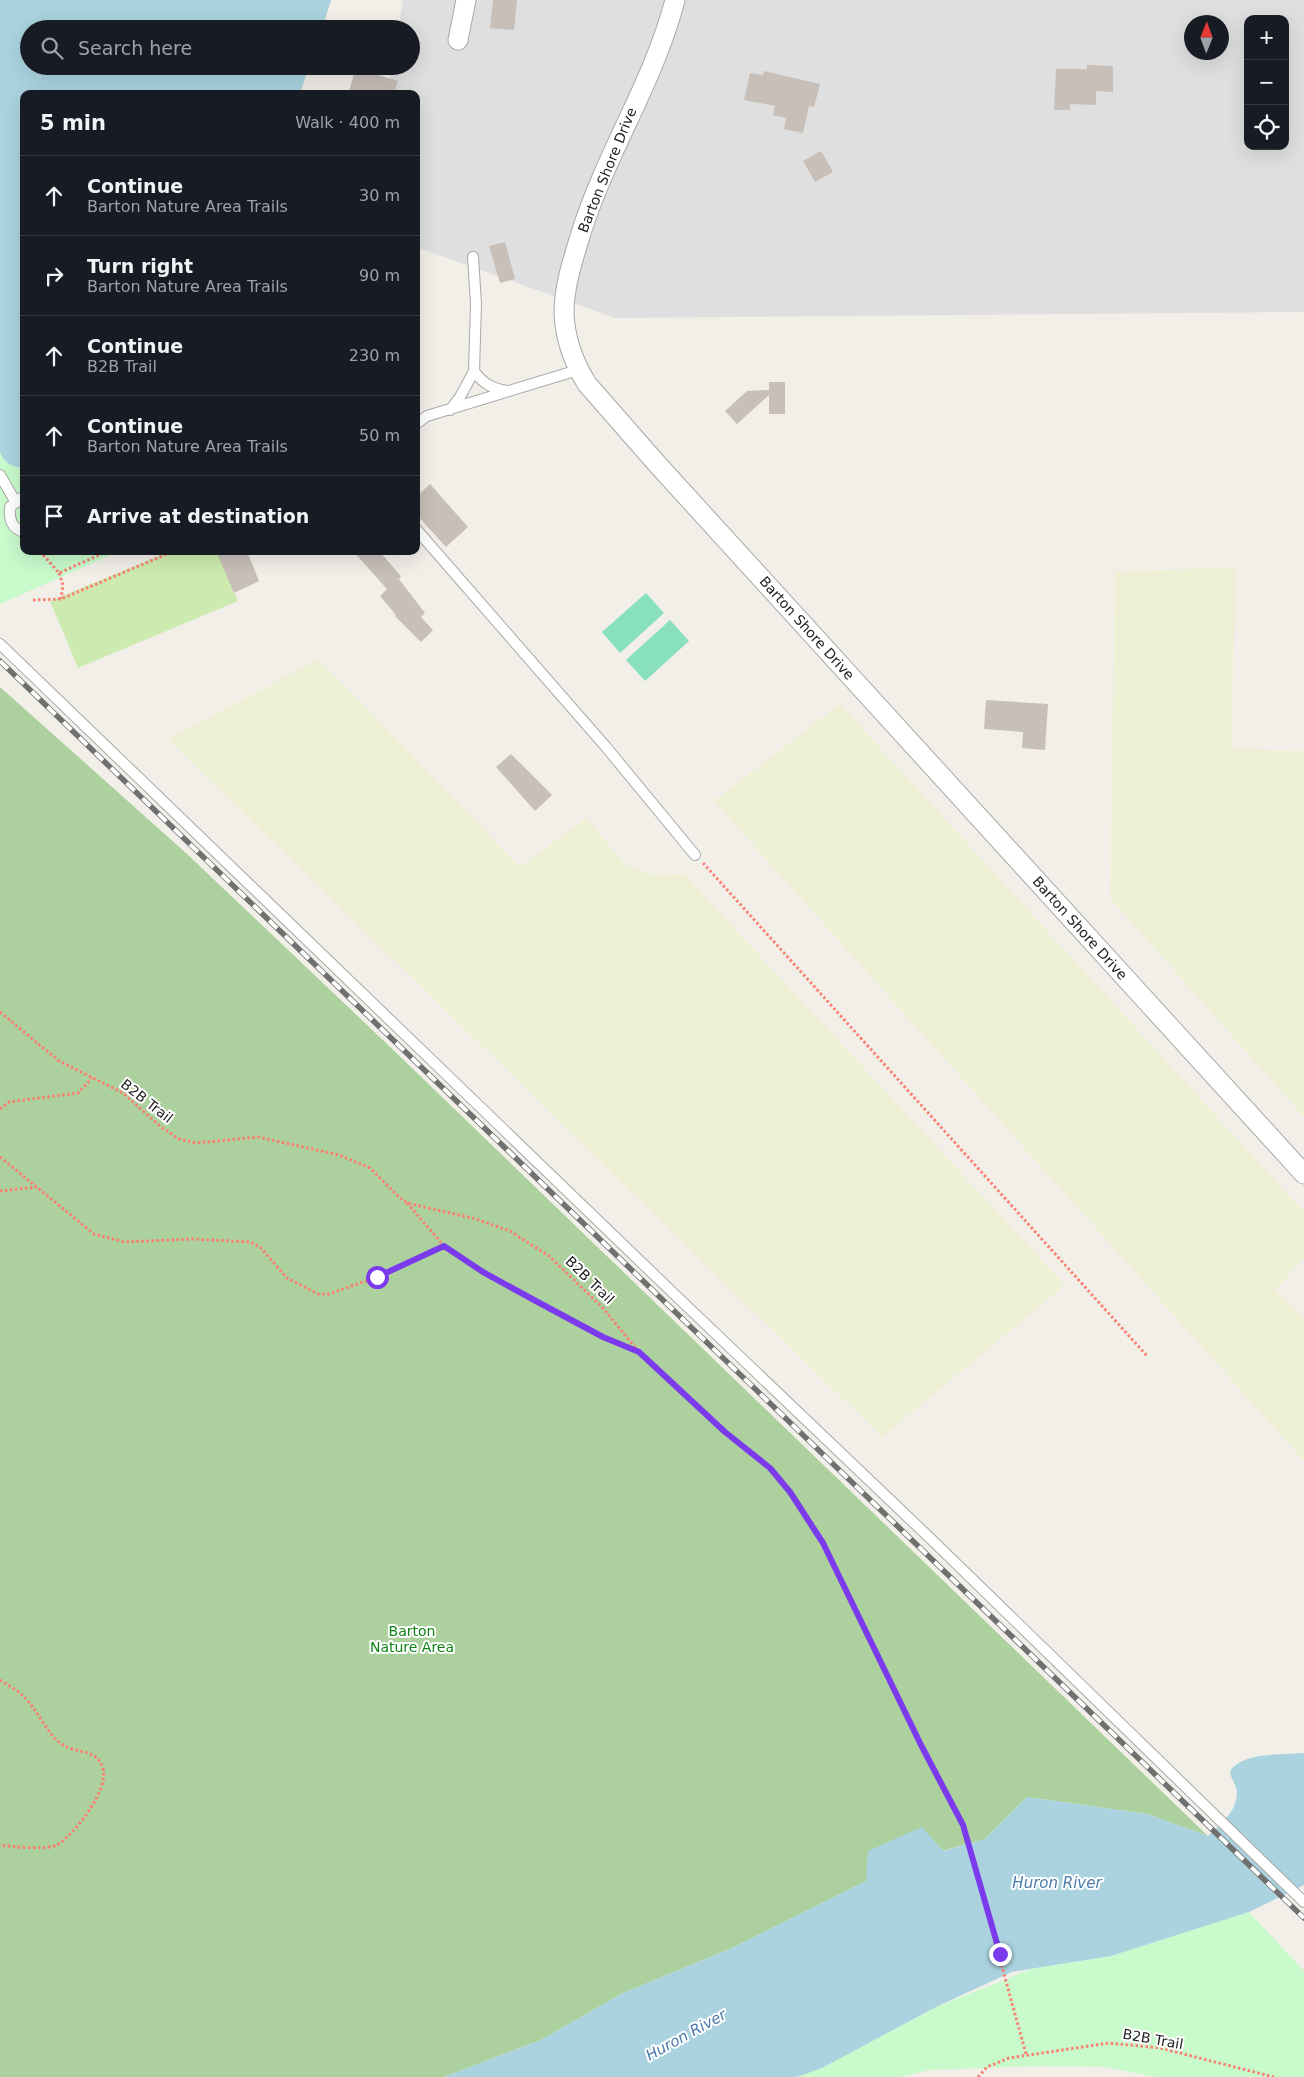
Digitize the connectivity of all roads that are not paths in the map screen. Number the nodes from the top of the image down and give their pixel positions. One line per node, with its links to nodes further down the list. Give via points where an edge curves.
1 (466, 0): 3 (street)
2 (675, 0): 5 (street, Barton Shore Drive, via 654,60 584,221 572,262 564,315 568,341)
3 (458, 40)
4 (473, 257): 6 (lane, via 476,304)
5 (578, 370): 7 (lane); 18 (street, Barton Shore Drive, via 658,465)
6 (474, 372): 7 (lane, via 486,384); 8 (lane)
7 (509, 391): 8 (lane)
8 (450, 410): 9 (lane)
9 (427, 416): 10 (lane); 11 (lane)
10 (420, 418)
11 (420, 421)
12 (0, 474): 13 (lane)
13 (20, 498): 14 (lane, via 10,506 10,519)
14 (20, 531)
15 (420, 534): 17 (lane, via 606,746)
16 (0, 644): 19 (lane)
17 (695, 855)
18 (1304, 1174)
19 (1301, 1898)

